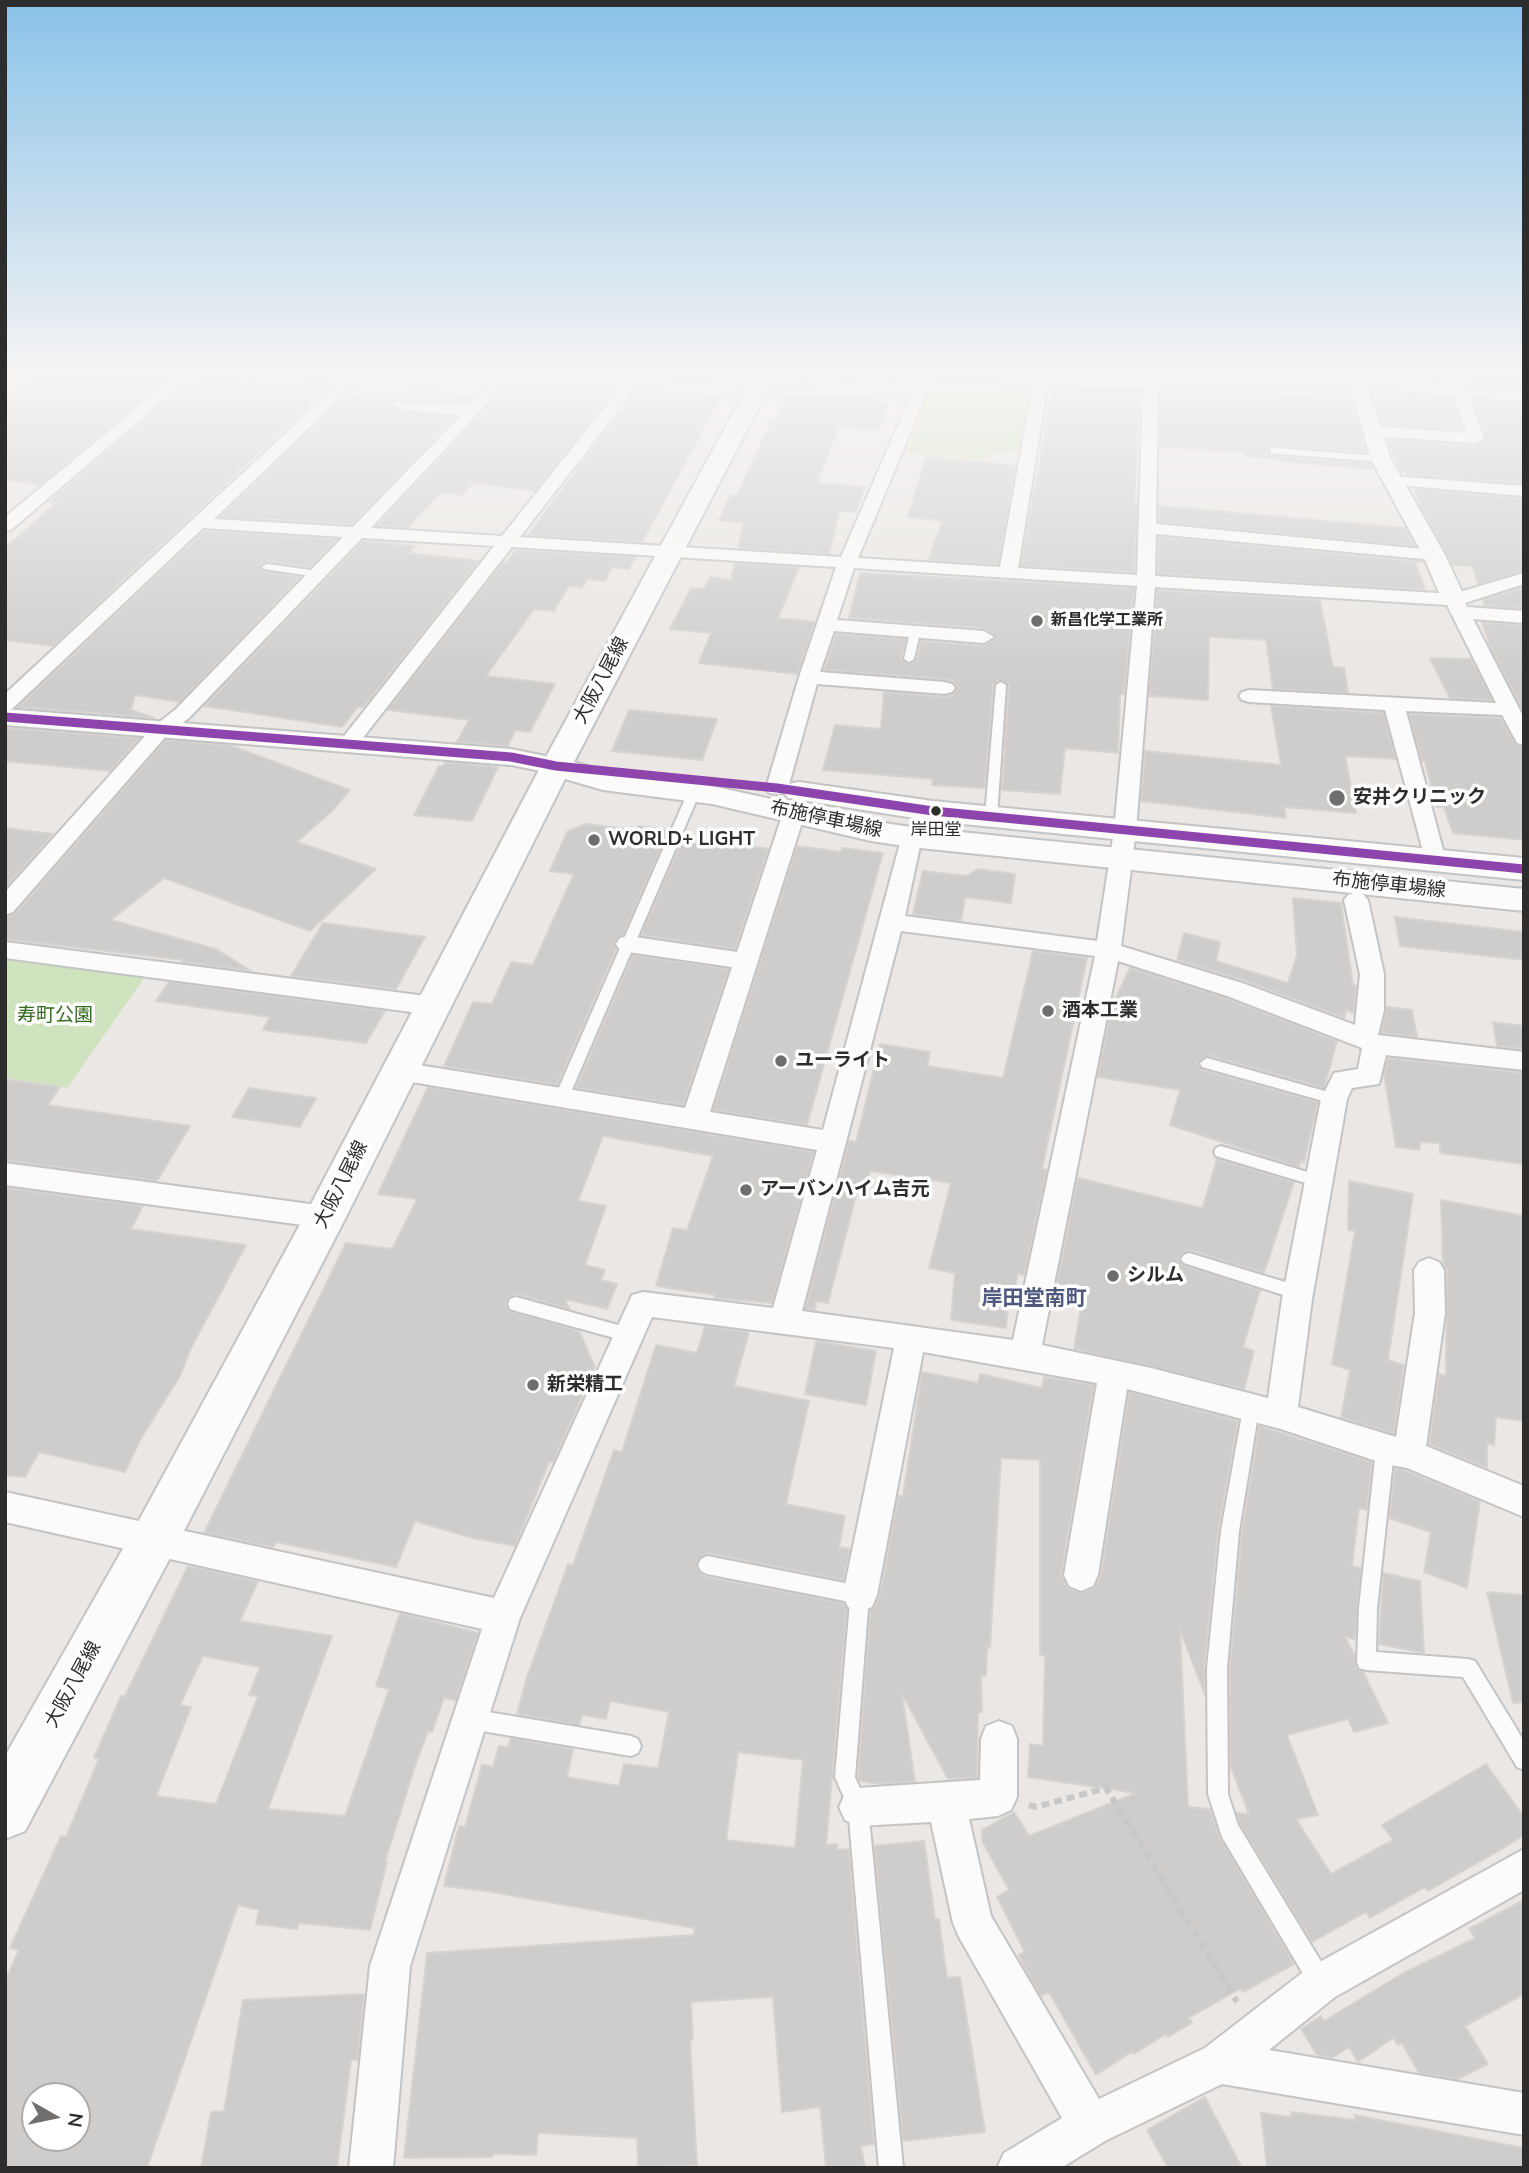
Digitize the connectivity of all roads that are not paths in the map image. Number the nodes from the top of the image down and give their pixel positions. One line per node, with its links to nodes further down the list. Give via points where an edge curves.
1 (61, 479): 12 (street)
2 (247, 479): 11 (street)
3 (406, 479): 14 (street)
4 (556, 479): 15 (street)
5 (710, 479): 16 (main road, 大阪八尾線)
6 (882, 479): 18 (street)
7 (1025, 479): 20 (street)
8 (1149, 479): 13 (street)
9 (1392, 481): 10 (street); 17 (street)
10 (1524, 491)
11 (201, 523): 14 (street); 34 (street)
12 (5, 526)
13 (1147, 528): 17 (street); 23 (street)
14 (355, 533): 15 (street); 21 (street)
15 (505, 543): 16 (street); 40 (street)
16 (670, 554): 18 (street); 41 (main road, 大阪八尾線)
17 (1434, 555): 24 (street)
18 (846, 565): 20 (street); 26 (street)
19 (267, 567): 21 (lane)
20 (1009, 574): 23 (street)
21 (318, 575): 38 (street)
22 (1524, 578): 24 (street)
23 (1146, 583): 24 (street); 46 (street)
24 (1456, 606): 25 (street); 36 (street)
25 (1524, 617)
26 (826, 625): 27 (street); 30 (street)
27 (915, 632): 28 (street); 29 (lane)
28 (985, 637)
29 (909, 659)
30 (809, 677): 32 (street); 43 (street)
31 (1001, 685): 44 (lane)
32 (945, 688)
33 (1249, 696): 35 (street)
34 (5, 705)
35 (1395, 705): 36 (street); 47 (street)
36 (1508, 709): 39 (street)
37 (5, 717): 38 (street)
38 (160, 731): 40 (street); 51 (street)
39 (1524, 739)
40 (348, 744): 41 (street, via 511,757)
41 (556, 766): 42 (main road, 布施停車場線, via 603,782); 43 (main road, 布施停車場線); 57 (main road, 大阪八尾線)
42 (694, 792): 43 (main road, 布施停車場線); 53 (lane)
43 (786, 801): 44 (main road, 布施停車場線); 45 (main road, 布施停車場線); 56 (street)
44 (991, 817): 46 (main road, 布施停車場線)
45 (911, 837): 46 (main road, 布施停車場線); 52 (street)
46 (1123, 844): 47 (main road, 布施停車場線); 50 (main road, 布施停車場線); 55 (street)
47 (1435, 861): 48 (main road, 布施停車場線)
48 (1524, 869)
49 (1356, 900): 58 (street, via 1372,974)
50 (1524, 900)
51 (5, 906)
52 (892, 922): 55 (street); 65 (street)
53 (628, 944): 56 (street); 62 (lane)
54 (5, 950): 57 (street)
55 (1108, 950): 58 (street, via 1236,990); 77 (street)
56 (745, 961): 64 (street)
57 (434, 1006): 61 (main road, 大阪八尾線)
58 (1370, 1041): 59 (street); 63 (street, via 1370,1077 1343,1080)
59 (1524, 1061)
60 (1207, 1063): 63 (lane)
61 (400, 1071): 62 (street); 69 (main road, 大阪八尾線)
62 (561, 1099): 64 (street)
63 (1334, 1100): 68 (street)
64 (694, 1120): 65 (street)
65 (833, 1142): 74 (street)
66 (1222, 1152): 68 (lane)
67 (5, 1174): 69 (street)
68 (1319, 1181): 72 (street)
69 (325, 1217): 83 (main road, 大阪八尾線)
70 (1188, 1259): 72 (lane)
71 (1429, 1270): 80 (street, via 1430,1313)
72 (1299, 1293): 79 (street)
73 (516, 1304): 75 (lane)
74 (785, 1320): 75 (street, via 643,1304); 76 (street)
75 (629, 1335): 87 (street)
76 (911, 1337): 77 (street); 86 (street)
77 (1025, 1355): 78 (street)
78 (1114, 1374): 79 (street); 85 (street)
79 (1266, 1412): 80 (street); 96 (lane, via 1230,1531 1217,1668 1219,1794 1229,1830)
80 (1397, 1452): 81 (street); 91 (lane, via 1368,1608 1366,1661 1468,1668)
81 (1524, 1502)
82 (5, 1507): 83 (street)
83 (154, 1540): 87 (street); 94 (main road, 大阪八尾線)
84 (707, 1565): 86 (lane)
85 (1081, 1575)
86 (860, 1595): 93 (lane, via 845,1777)
87 (503, 1617): 88 (street)
88 (470, 1719): 90 (lane); 100 (street, via 390,1966)
89 (999, 1739): 92 (street, via 998,1797)
90 (631, 1746)
91 (1524, 1760)
92 (946, 1802): 93 (street); 99 (street, via 973,1923)
93 (858, 1807): 101 (lane)
94 (5, 1811)
95 (1524, 1868): 96 (street)
96 (1321, 1983): 97 (street)
97 (1220, 2063): 98 (street); 99 (street)
98 (1524, 2114)
99 (1090, 2126): 102 (street)
100 (371, 2168)
101 (891, 2168)
102 (1019, 2168)

